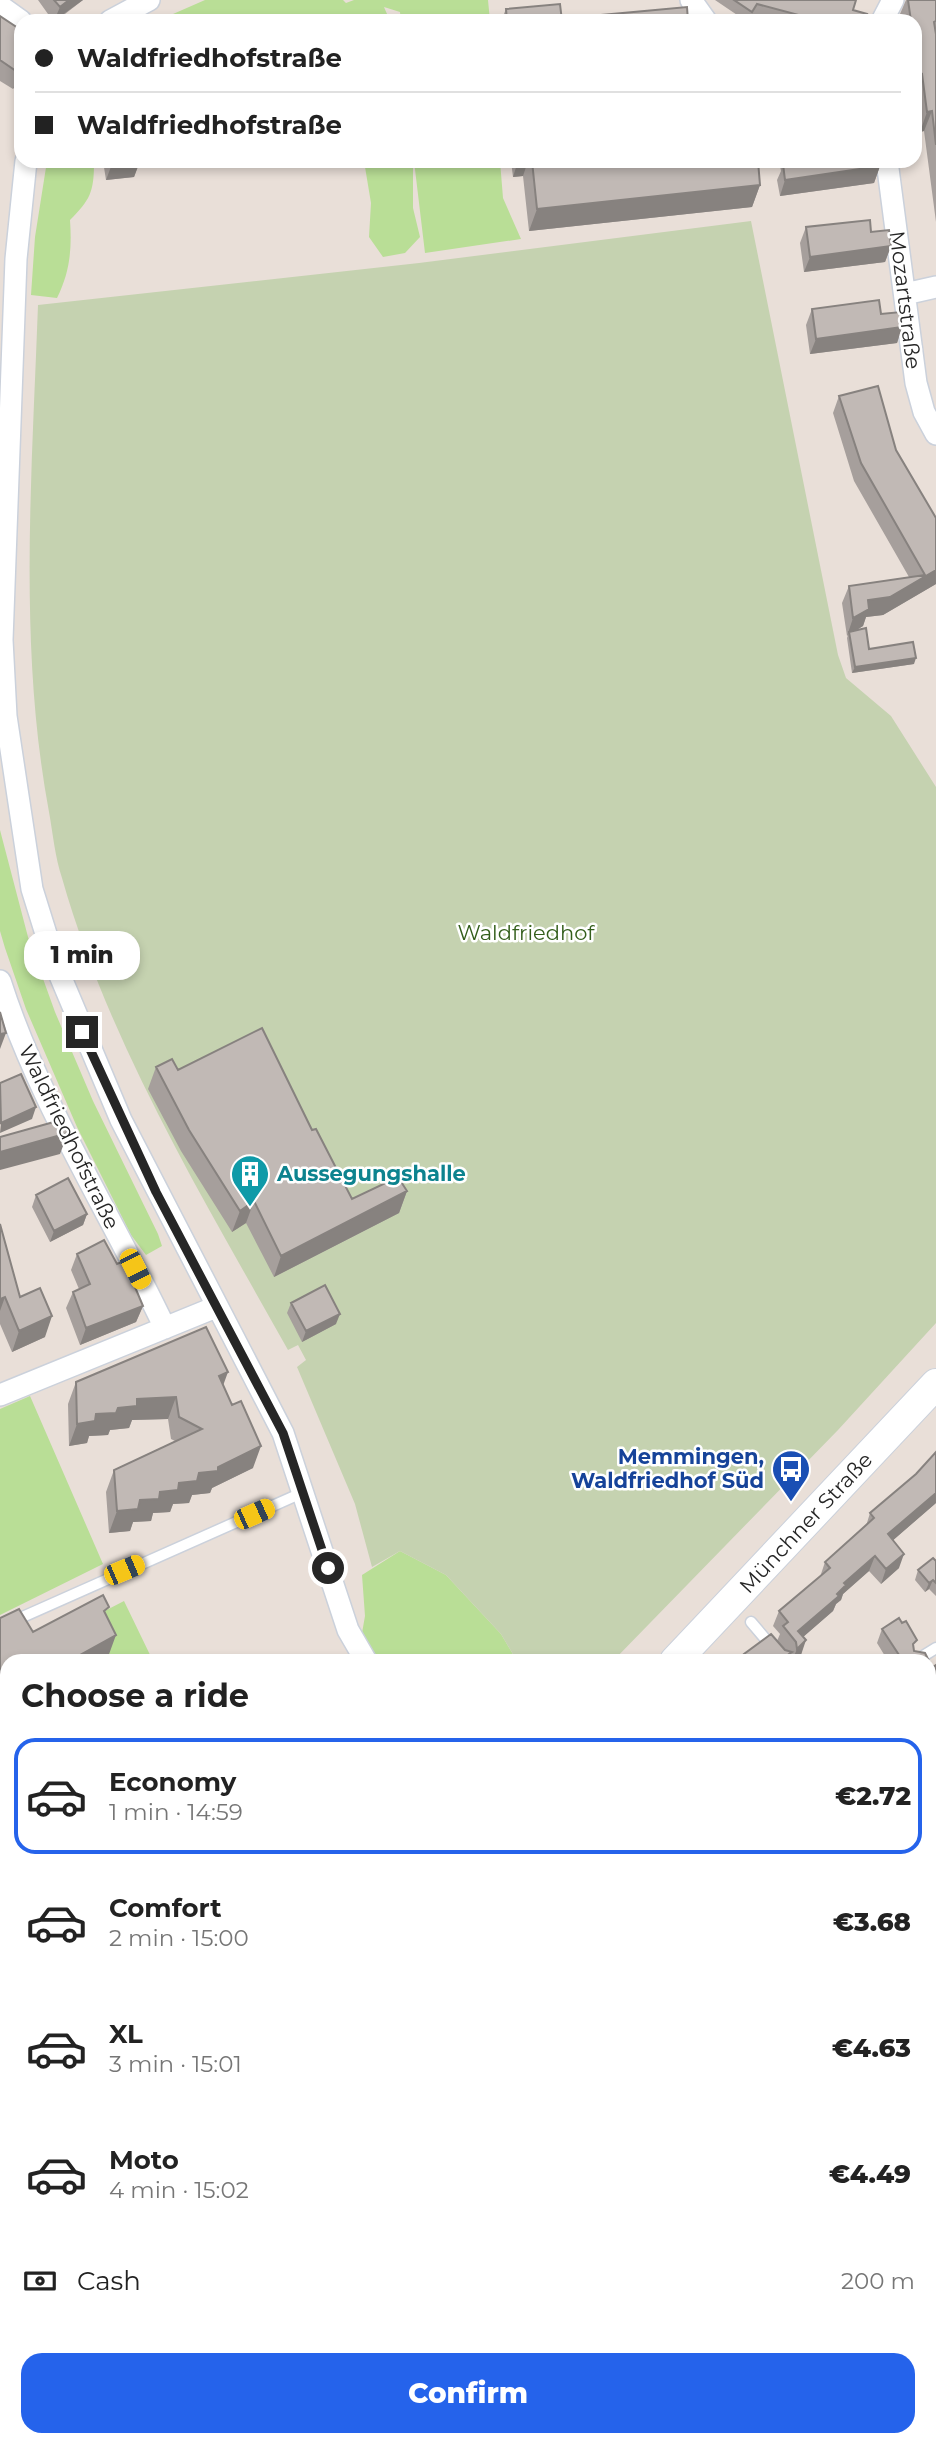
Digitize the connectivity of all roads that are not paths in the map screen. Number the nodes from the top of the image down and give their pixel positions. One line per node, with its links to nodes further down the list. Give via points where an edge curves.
1 (149, 0): 2 (street)
2 (123, 14)
3 (25, 168): 8 (street, via 18,217 2,640)
4 (888, 168): 6 (street, Mozartstraße)
5 (936, 287): 6 (street)
6 (905, 294): 7 (street, Mozartstraße, via 916,383)
7 (936, 434)
8 (8, 799): 10 (street, via 56,966 82,1032)
9 (0, 981): 11 (street, Waldfriedhofstraße, via 14,1025 60,1123)
10 (216, 1307): 11 (street); 14 (street, via 263,1391)
11 (165, 1328): 13 (street)
12 (936, 1384): 18 (street, Münchner Straße)
13 (0, 1395)
14 (304, 1492): 16 (lane); 17 (street)
15 (751, 1622): 19 (lane)
16 (0, 1627)
17 (358, 1654)
18 (685, 1654)
19 (778, 1654)

